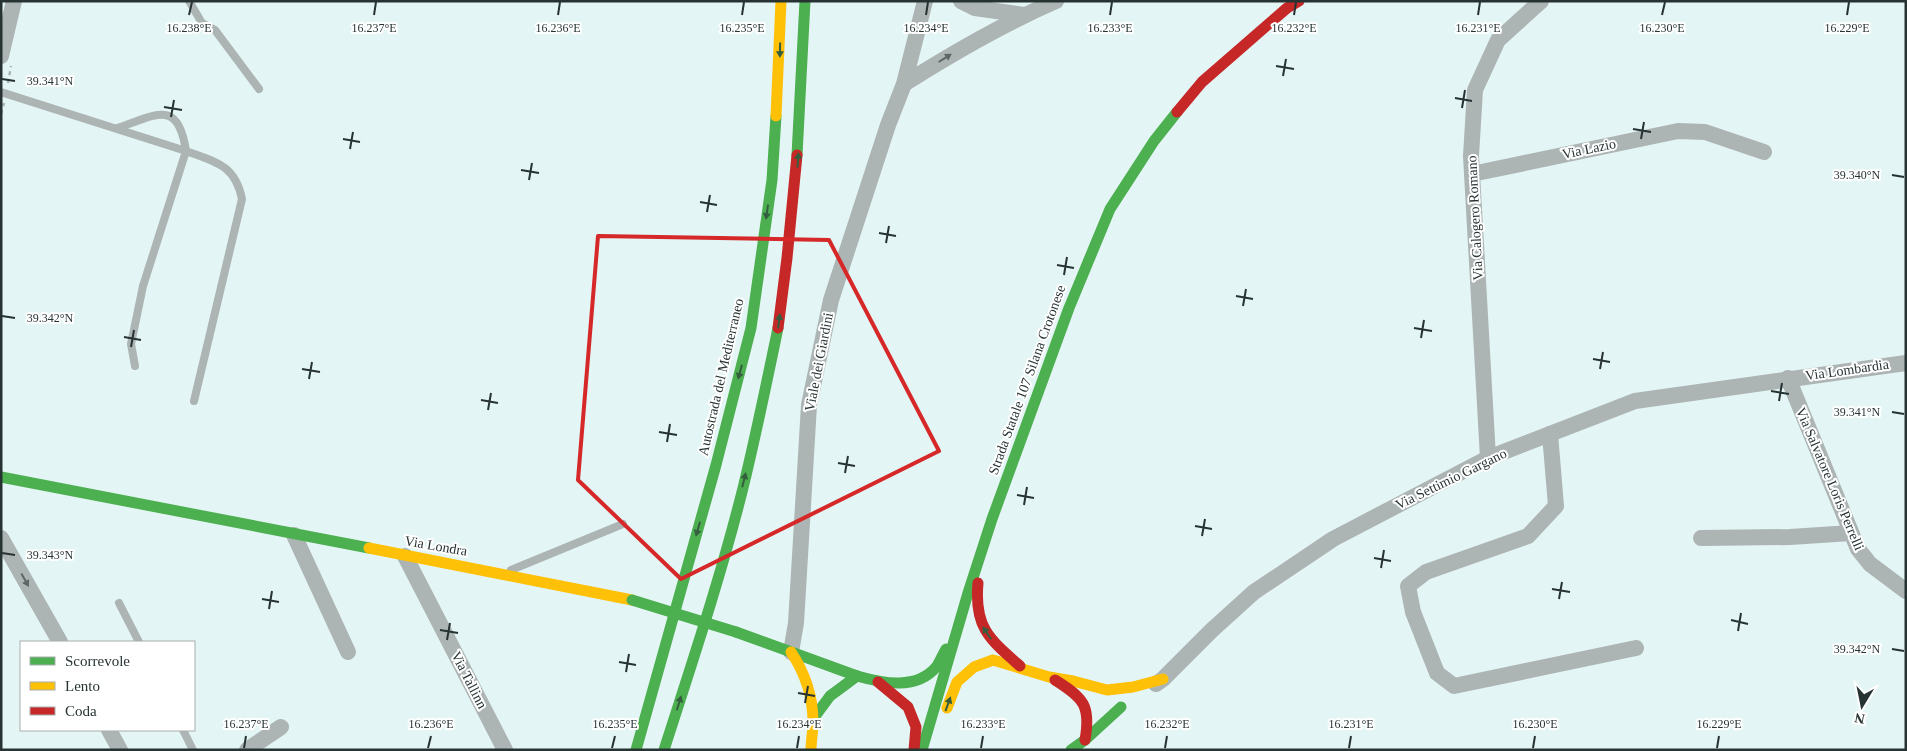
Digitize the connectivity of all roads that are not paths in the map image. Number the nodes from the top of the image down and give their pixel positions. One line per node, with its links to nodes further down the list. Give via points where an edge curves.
1 (14, 1): 11 (street)
2 (189, 1): 13 (lane, via 202,23 215,30)
3 (781, 1): 25 (main road, Autostrada del Mediterraneo, one-way to 25, via 772,180 753,318)
4 (805, 1): 66 (main road, one-way to 4, via 729,540 778,330 796,181 804,80)
5 (925, 1): 12 (street, Viale dei Giardini)
6 (961, 1): 10 (street, via 975,8)
7 (1056, 1): 10 (street)
8 (1299, 1): 27 (main road, Strada Statale 107 Silana Crotonese, via 1286,8 1202,82 1154,140 1110,209 1069,308)
9 (1541, 1): 18 (street, Via Calogero Romano, via 1498,40 1475,90)
10 (1024, 15): 12 (street, one-way to 10, via 950,54)
11 (1, 56)
12 (904, 84): 45 (street, Viale dei Giardini, via 831,300 809,405 796,623)
13 (259, 89)
14 (1, 92): 15 (lane)
15 (117, 128): 16 (lane); 16 (lane, via 162,114 171,116 184,132)
16 (186, 151): 20 (lane, via 143,286 131,344); 22 (lane, via 231,172 239,184 242,199)
17 (1764, 152): 18 (street, Via Lazio, via 1704,132 1678,131)
18 (1472, 174): 24 (street, Via Calogero Romano)
19 (1906, 362): 21 (street, Via Lombardia)
20 (136, 366)
21 (1788, 378): 23 (street, Via Settimio Gargano, via 1635,401); 29 (street, Via Salvatore Loris Perrelli)
22 (194, 401)
23 (1550, 434): 24 (street, Via Settimio Gargano); 43 (street, via 1556,506 1528,536 1426,572 1408,586 1413,612 1437,673 1454,686)
24 (1488, 458): 49 (street, Via Settimio Gargano, via 1333,539 1254,592)
25 (716, 465): 34 (main road, via 694,504); 65 (main road, Autostrada del Mediterraneo, one-way to 65)
26 (1, 477): 30 (main road, Via Londra)
27 (992, 519): 37 (main road, Strada Statale 107 Silana Crotonese); 46 (main road, one-way to 27, via 985,633 978,613 978,586)
28 (623, 524): 35 (lane)
29 (1851, 533): 32 (street); 36 (street, Via Salvatore Loris Perrelli, via 1870,564)
30 (294, 535): 33 (main road, Via Londra); 44 (street)
31 (1, 538): 41 (street, one-way to 41)
32 (1701, 538)
33 (405, 556): 35 (main road, Via Londra); 64 (street, Via Tallinn)
34 (675, 570)
35 (502, 573): 45 (main road, Via Londra, bridge, via 632,600)
36 (1906, 591)
37 (968, 593): 51 (main road, via 936,668 903,684); 69 (main road, Strada Statale 107 Silana Crotonese)
38 (666, 598): 40 (main road)
39 (119, 603): 42 (lane)
40 (660, 617)
41 (59, 641)
42 (138, 641)
43 (1636, 648)
44 (348, 652)
45 (791, 652): 50 (main road, Via Londra); 52 (main road, via 801,666)
46 (1021, 668): 48 (main road); 70 (main road, one-way to 46, via 957,682 974,667 993,660)
47 (857, 676): 50 (main road, Via Londra); 50 (main road); 51 (main road, Via Londra)
48 (1049, 677): 53 (main road); 54 (main road)
49 (1163, 679): 53 (main road); 55 (street, Via Settimio Gargano)
50 (830, 681): 52 (main road); 56 (main road)
51 (878, 682): 68 (main road, via 908,707 916,727)
52 (810, 690): 56 (main road)
53 (1107, 690): 55 (main road)
54 (1075, 692): 55 (main road, via 1101,706); 60 (main road, via 1087,707 1088,724)
55 (1121, 707): 60 (main road)
56 (813, 718): 67 (main road)
57 (281, 727): 63 (street)
58 (110, 731): 61 (street)
59 (184, 731): 62 (lane)
60 (1084, 740): 71 (main road)
61 (120, 750)
62 (193, 750)
63 (247, 750)
64 (505, 750)
65 (636, 750)
66 (664, 750)
67 (811, 750)
68 (914, 750)
69 (922, 750)
70 (932, 750)
71 (1071, 750)

